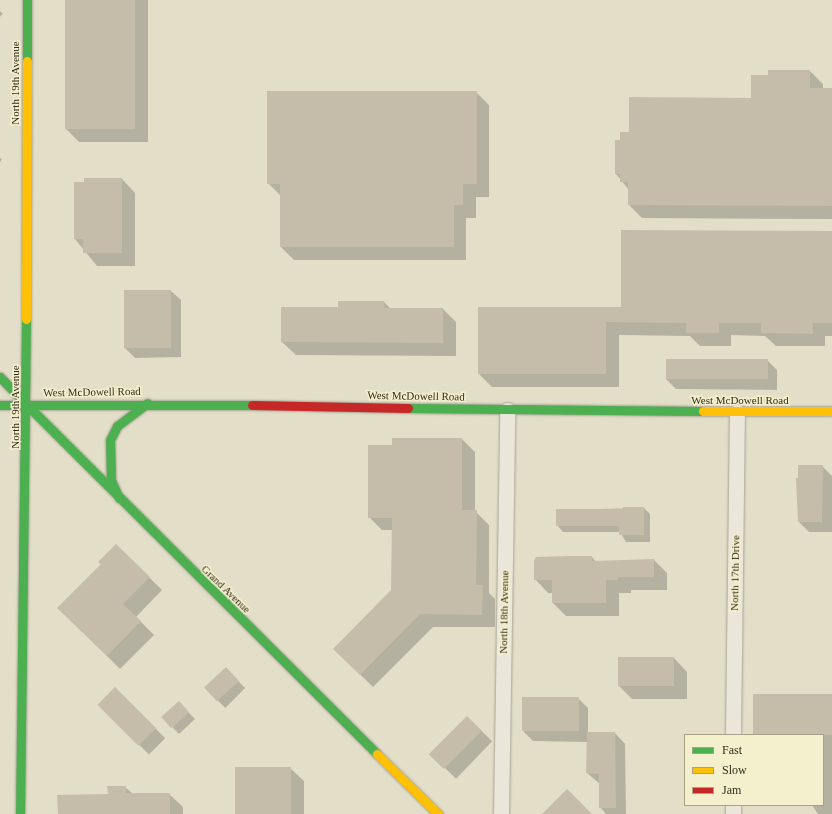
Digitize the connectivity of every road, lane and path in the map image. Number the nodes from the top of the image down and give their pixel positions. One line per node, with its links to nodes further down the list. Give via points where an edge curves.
1 (27, 0): 5 (main road, North 19th Avenue)
2 (0, 377): 5 (main road, Grand Avenue)
3 (147, 403): 5 (main road, West McDowell Road); 6 (main road, West McDowell Road); 9 (main road, via 117,426 110,440 111,480)
4 (0, 405): 5 (main road, West McDowell Road)
5 (26, 405): 9 (main road, Grand Avenue); 11 (main road, North 19th Avenue)
6 (507, 410): 7 (main road, West McDowell Road); 13 (street, North 18th Avenue)
7 (737, 412): 8 (main road, West McDowell Road); 10 (street, North 17th Drive)
8 (832, 412)
9 (119, 498): 12 (main road, Grand Avenue)
10 (734, 734)
11 (20, 814)
12 (438, 814)
13 (501, 814)

